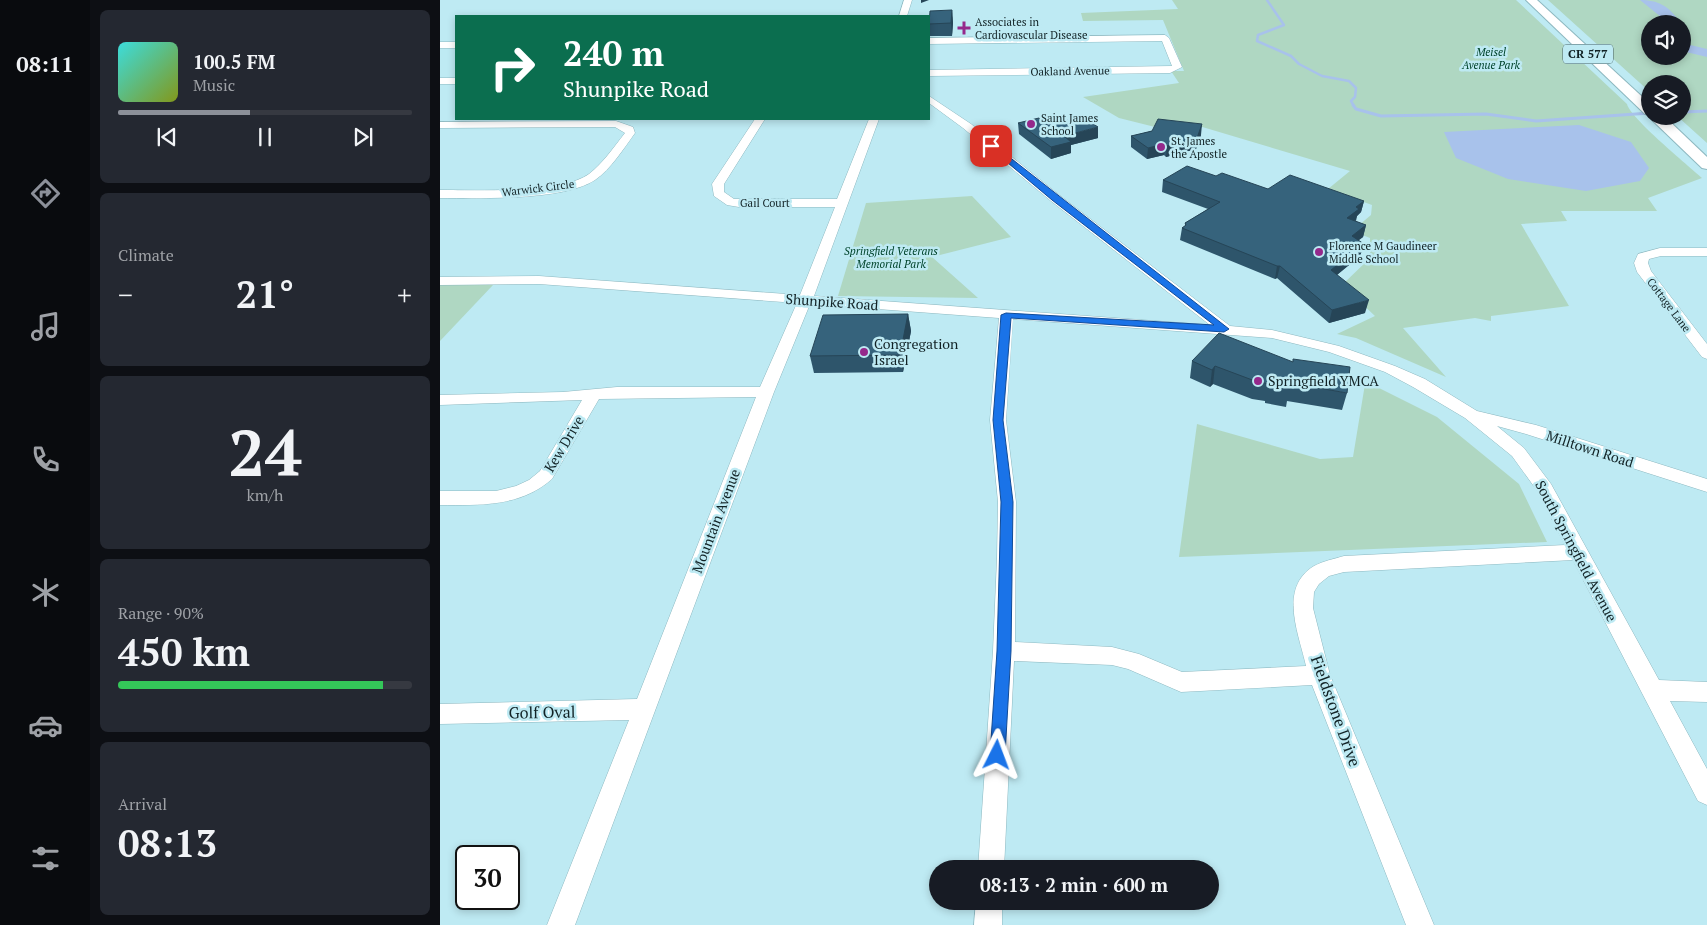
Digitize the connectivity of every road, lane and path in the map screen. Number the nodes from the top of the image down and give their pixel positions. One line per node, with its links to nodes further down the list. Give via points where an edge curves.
1 (908, 0): 3 (street)
2 (1531, 0): 11 (main road, CR 577)
3 (903, 15)
4 (930, 41): 7 (street, Oakland Avenue, via 1164,38 1177,67)
5 (440, 45): 6 (street)
6 (455, 45)
7 (930, 73)
8 (440, 81): 9 (street)
9 (455, 81)
10 (930, 100): 24 (street)
11 (1641, 102)
12 (759, 120): 19 (street, Gail Court, via 718,184 718,193 731,202 739,203)
13 (874, 120): 19 (street, Mountain Avenue)
14 (474, 122): 15 (street, Warwick Circle); 18 (street, Warwick Circle, via 616,124 629,129 630,133 593,177 577,184 510,193)
15 (440, 125)
16 (1665, 125): 17 (main road, CR 577)
17 (1707, 165)
18 (440, 194)
19 (841, 203): 22 (street, Mountain Avenue)
20 (1707, 252): 25 (street, Cottage Lane, via 1660,252 1643,257 1641,263 1644,272)
21 (440, 281): 22 (street, Shunpike Road, via 539,280)
22 (805, 300): 23 (street, Shunpike Road); 26 (street, Mountain Avenue)
23 (1006, 315): 24 (street, Shunpike Road); 33 (street, via 998,420 1007,502)
24 (1224, 329): 29 (street, South Springfield Avenue, via 1272,334 1334,348 1390,369)
25 (1707, 354)
26 (766, 392): 27 (street, Kew Drive); 37 (street, Mountain Avenue)
27 (594, 394): 28 (street, Kew Drive); 31 (street, Kew Drive, via 539,483 510,497)
28 (440, 400)
29 (1472, 414): 30 (street, Milltown Road, via 1530,429); 32 (street, South Springfield Avenue, via 1518,452 1545,489)
30 (1707, 486)
31 (440, 498)
32 (1577, 552): 34 (street, Fieldstone Drive, via 1344,564 1323,570 1312,578 1304,591 1303,608); 35 (street, South Springfield Avenue)
33 (1004, 651): 34 (street, via 1112,656 1181,682); 40 (street)
34 (1319, 675): 44 (street, Fieldstone Drive)
35 (1652, 690): 36 (street); 39 (street, South Springfield Avenue)
36 (1707, 692)
37 (644, 710): 38 (street, Golf Oval); 42 (street, Mountain Avenue)
38 (440, 714)
39 (1707, 793)
40 (992, 860)
41 (989, 910): 43 (street)
42 (562, 925)
43 (988, 925)
44 (1420, 925)

